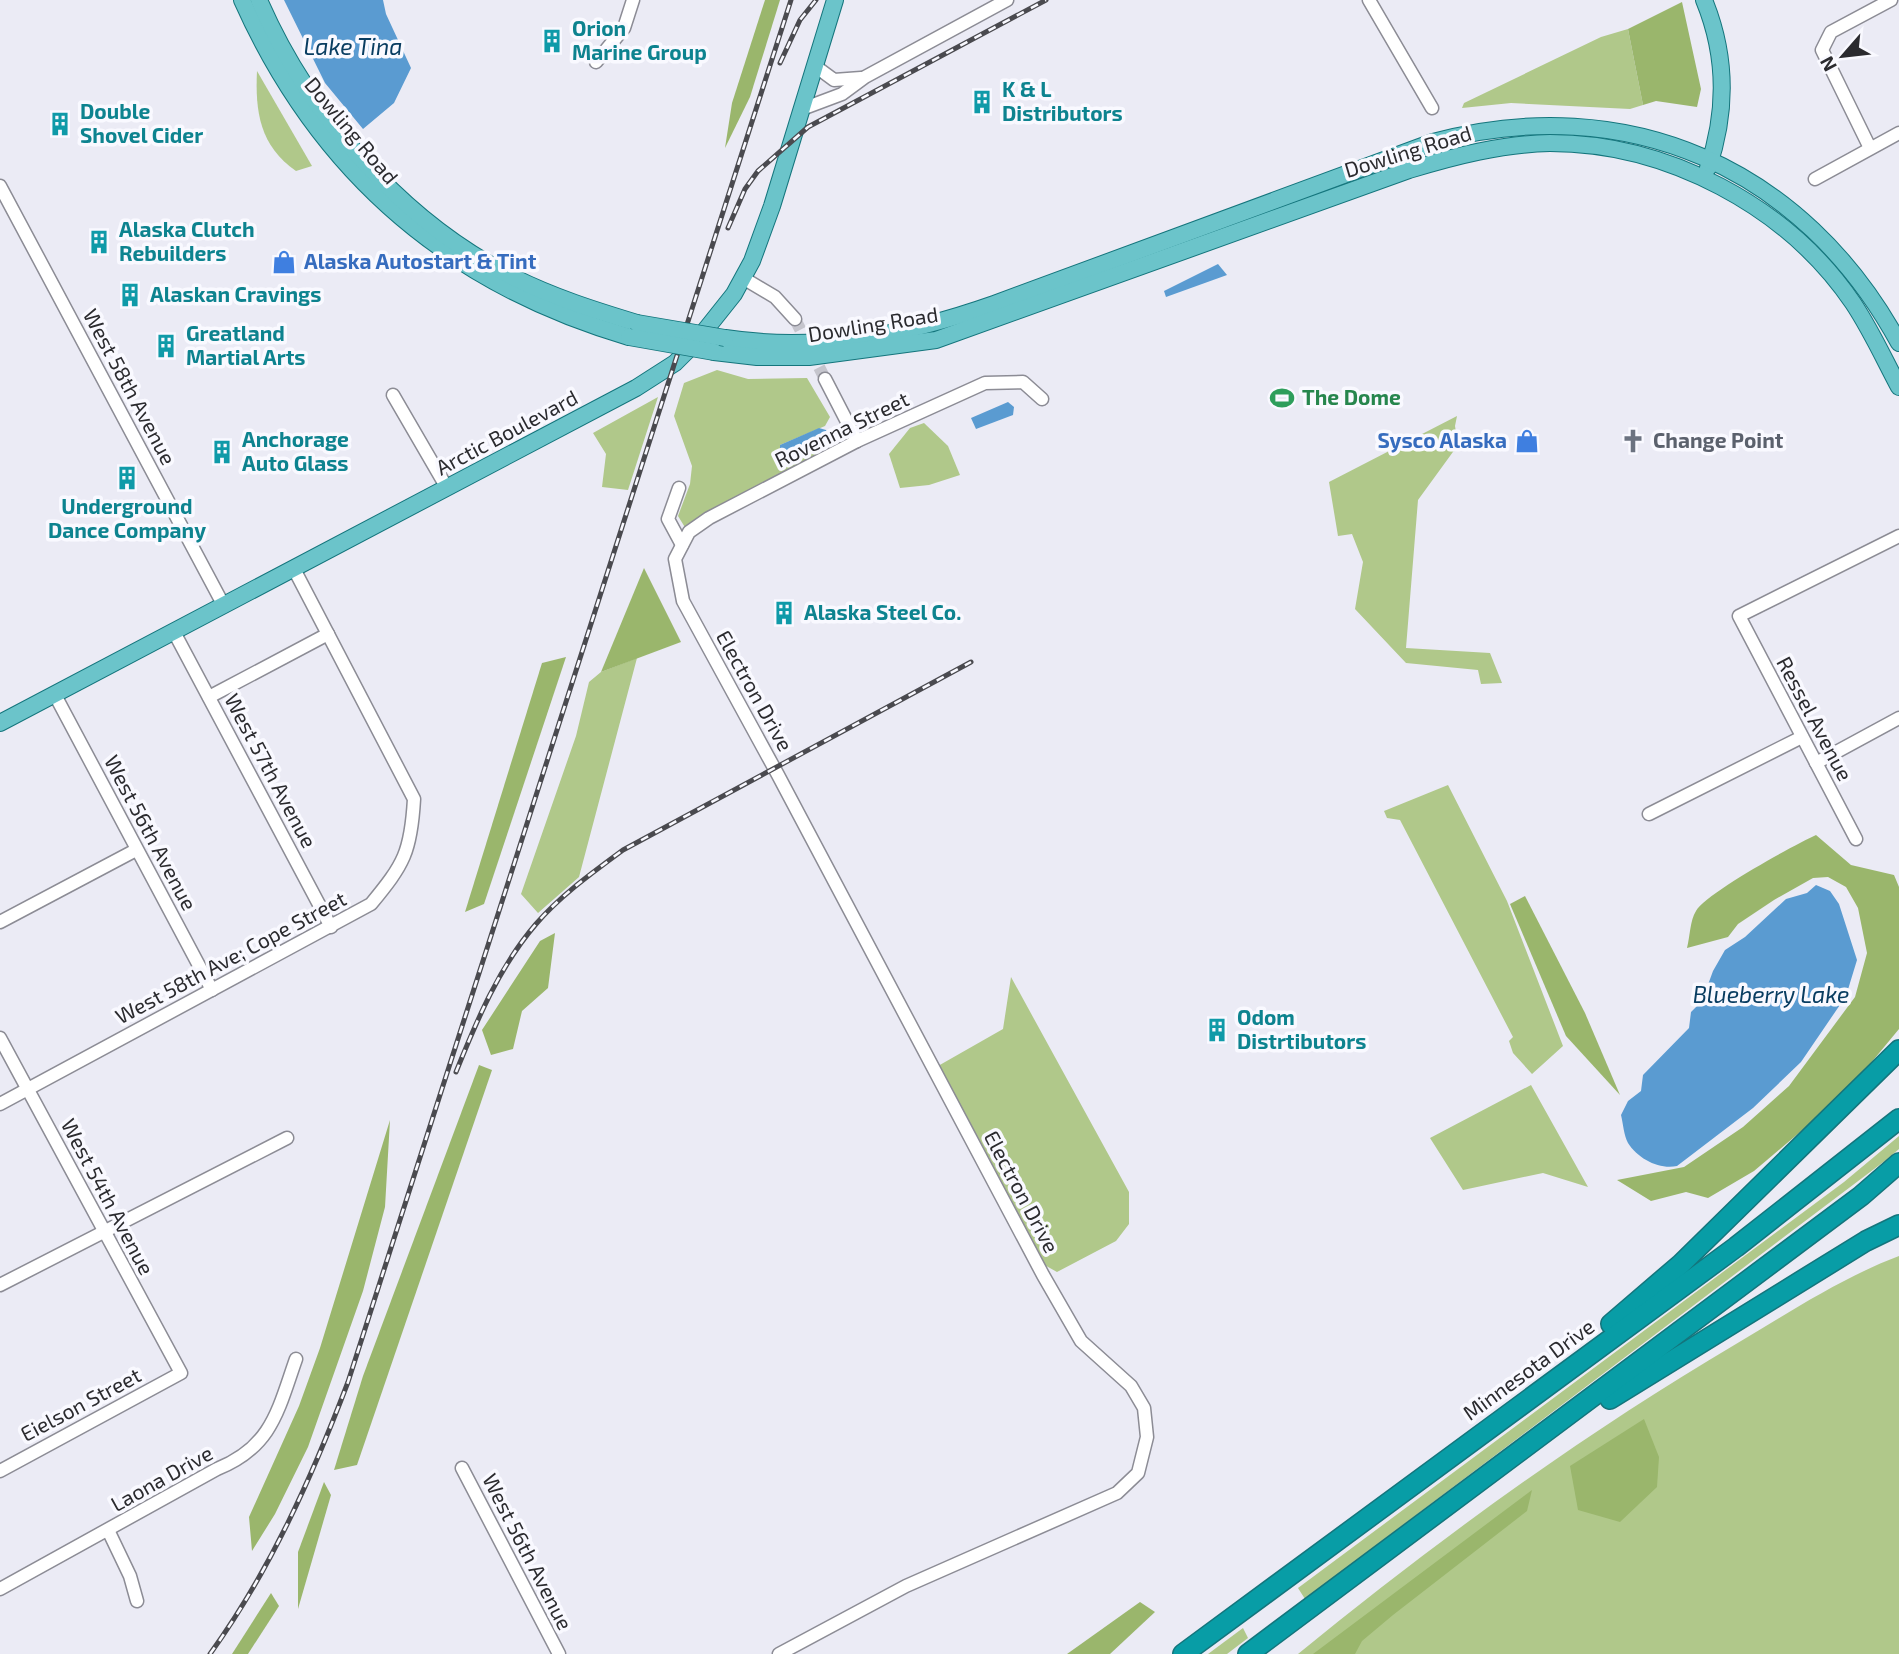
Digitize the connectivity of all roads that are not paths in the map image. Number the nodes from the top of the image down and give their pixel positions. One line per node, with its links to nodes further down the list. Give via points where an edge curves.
1 (242, 0): 22 (main road, Dowling Road, via 267,54 303,112 351,169 404,220 459,261 523,299)
2 (258, 0): 22 (main road, Dowling Road, via 319,106 411,206 510,276)
3 (633, 0): 9 (street, via 624,29)
4 (835, 0): 10 (main road, Arctic Boulevard)
5 (1007, 0): 11 (street)
6 (1369, 0): 12 (street)
7 (1704, 0): 16 (main road, via 1718,44 1723,86)
8 (1891, 0): 15 (street, via 1831,32 1823,44 1824,58)
9 (596, 62)
10 (815, 66): 11 (street, via 834,80); 13 (main road, Arctic Boulevard)
11 (865, 77): 13 (street, via 842,94)
12 (1432, 108)
13 (802, 109): 20 (main road, Arctic Boulevard, via 764,229)
14 (1899, 133): 15 (street)
15 (1870, 148): 18 (street)
16 (1710, 161): 17 (main road); 22 (main road, Dowling Road, bridge, via 1666,142 1583,125 1535,124 1468,132 1391,156 958,317 882,337 771,344); 23 (main road, Dowling Road, via 1756,185 1825,239 1866,289)
17 (1705, 178): 22 (main road, Dowling Road, bridge, via 1659,161 1586,146 1533,144 1479,151 1409,170 936,340 799,358 714,352); 25 (main road, Dowling Road, via 1759,211 1810,252 1853,303)
18 (1815, 179)
19 (0, 186): 35 (street, West 58th Avenue)
20 (743, 278): 21 (street, via 775,297); 29 (main road, Arctic Boulevard, via 675,363)
21 (795, 319)
22 (633, 330)
23 (1899, 343)
24 (825, 379): 28 (street)
25 (1899, 387)
26 (393, 396): 29 (street)
27 (1042, 398): 28 (street, Rovenna Street, via 1023,382 985,383)
28 (857, 441): 32 (street, Rovenna Street, via 709,518 689,532)
29 (447, 488): 34 (main road, Arctic Boulevard)
30 (680, 488): 32 (street, via 668,519)
31 (1899, 536): 42 (street, Ressel Avenue, via 1739,616)
32 (682, 545): 33 (street, Rovenna Street)
33 (675, 559): 70 (street, Electron Drive, via 683,601 1043,1275 1081,1341 1131,1385 1144,1408 1147,1437 1138,1473 1117,1493 906,1586)
34 (294, 569): 35 (main road, Arctic Boulevard); 37 (street, West 58th Ave; Cope Street)
35 (224, 606): 36 (main road, Arctic Boulevard)
36 (174, 632): 38 (main road, Arctic Boulevard); 39 (street, West 57th Avenue)
37 (328, 634): 39 (street); 48 (street, West 58th Ave; Cope Street, via 414,799 412,835 402,866 371,904)
38 (55, 695): 41 (main road, Arctic Boulevard); 46 (street, West 56th Avenue)
39 (209, 697): 48 (street, West 57th Avenue)
40 (1899, 718): 43 (street)
41 (0, 723)
42 (1802, 737): 43 (street, Ressel Avenue); 44 (street)
43 (1816, 763): 45 (street, Ressel Avenue)
44 (1649, 814)
45 (1856, 839)
46 (136, 850): 47 (street); 49 (street, West 56th Avenue)
47 (0, 922)
48 (331, 927): 49 (street, West 58th Ave; Cope Street)
49 (212, 990): 52 (street, West 58th Ave; Cope Street)
50 (0, 1038): 52 (street, West 54th Avenue)
51 (1899, 1050): 62 (highway, via 1681,1264)
52 (28, 1090): 53 (street, West 58th Ave; Cope Street); 58 (street, West 54th Avenue)
53 (0, 1104)
54 (1899, 1119): 62 (highway, Minnesota Drive, via 1736,1247)
55 (288, 1138): 58 (street)
56 (1899, 1163): 63 (highway)
57 (1899, 1226): 63 (highway, via 1866,1241 1603,1404)
58 (103, 1231): 59 (street); 61 (street, West 54th Avenue)
59 (0, 1286)
60 (296, 1359): 66 (street, Laona Drive, via 272,1427 238,1460)
61 (181, 1373): 65 (street, Eielson Street)
62 (1516, 1407): 71 (highway, Minnesota Drive)
63 (1550, 1430): 72 (highway)
64 (462, 1468): 69 (street, West 56th Avenue)
65 (0, 1471)
66 (108, 1531): 67 (street, Laona Drive); 68 (street)
67 (0, 1590)
68 (137, 1601)
69 (559, 1654)
70 (779, 1654)
71 (1183, 1654)
72 (1248, 1654)

